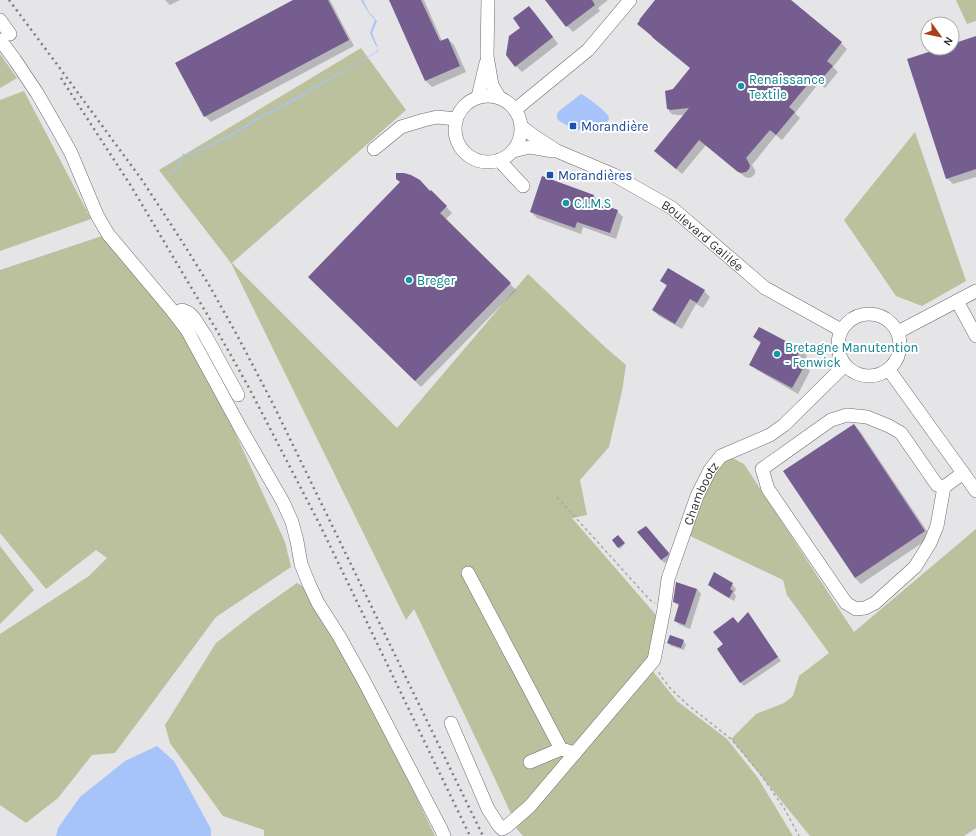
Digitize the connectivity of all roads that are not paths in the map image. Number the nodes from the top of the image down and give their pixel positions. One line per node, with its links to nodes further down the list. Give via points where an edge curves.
1 (488, 0): 5 (street)
2 (630, 0): 8 (street, via 588,50)
3 (1, 22): 4 (street)
4 (5, 37): 18 (street, via 15,60 37,92 71,152 97,215 108,234)
5 (487, 56): 6 (street); 7 (street, via 492,85)
6 (478, 96): 7 (street); 9 (street, via 460,109)
7 (499, 97): 8 (street)
8 (516, 109): 10 (street)
9 (456, 119): 11 (street, via 437,117 401,127); 14 (street, via 454,130 461,149 478,161)
10 (522, 127): 12 (street, via 518,144); 13 (street, Boulevard Galilée)
11 (374, 149)
12 (513, 151): 13 (street, Boulevard Galilée, via 530,148); 14 (street)
13 (557, 152): 19 (street, Boulevard Galilée, via 614,175 672,208 765,288)
14 (499, 160): 15 (street)
15 (523, 186)
16 (976, 291): 17 (street)
17 (957, 301): 20 (street); 21 (street)
18 (174, 312): 24 (street, via 182,310 194,318); 33 (street, via 187,330 283,502 297,541 301,564 315,597 364,681)
19 (841, 330): 20 (street, via 855,316 875,314 884,317); 22 (street, via 837,342 838,354)
20 (898, 332): 23 (street, via 900,352)
21 (976, 336)
22 (844, 366): 23 (street, via 861,376 870,377); 31 (street, Chambootz, via 784,425 770,435 722,456 710,470 697,496 668,580 654,660)
23 (889, 370): 25 (street)
24 (238, 395)
25 (963, 473): 26 (street); 27 (street)
26 (944, 487): 26 (street, via 937,484 901,433 867,417 847,415 831,420 762,469 768,489 846,603 856,609 875,603 916,567 937,526)
27 (976, 491)
28 (468, 573): 30 (street)
29 (450, 723): 31 (street, via 488,808 502,829 511,828)
30 (561, 749): 31 (street); 32 (street)
31 (575, 753)
32 (530, 762)
33 (444, 836)

